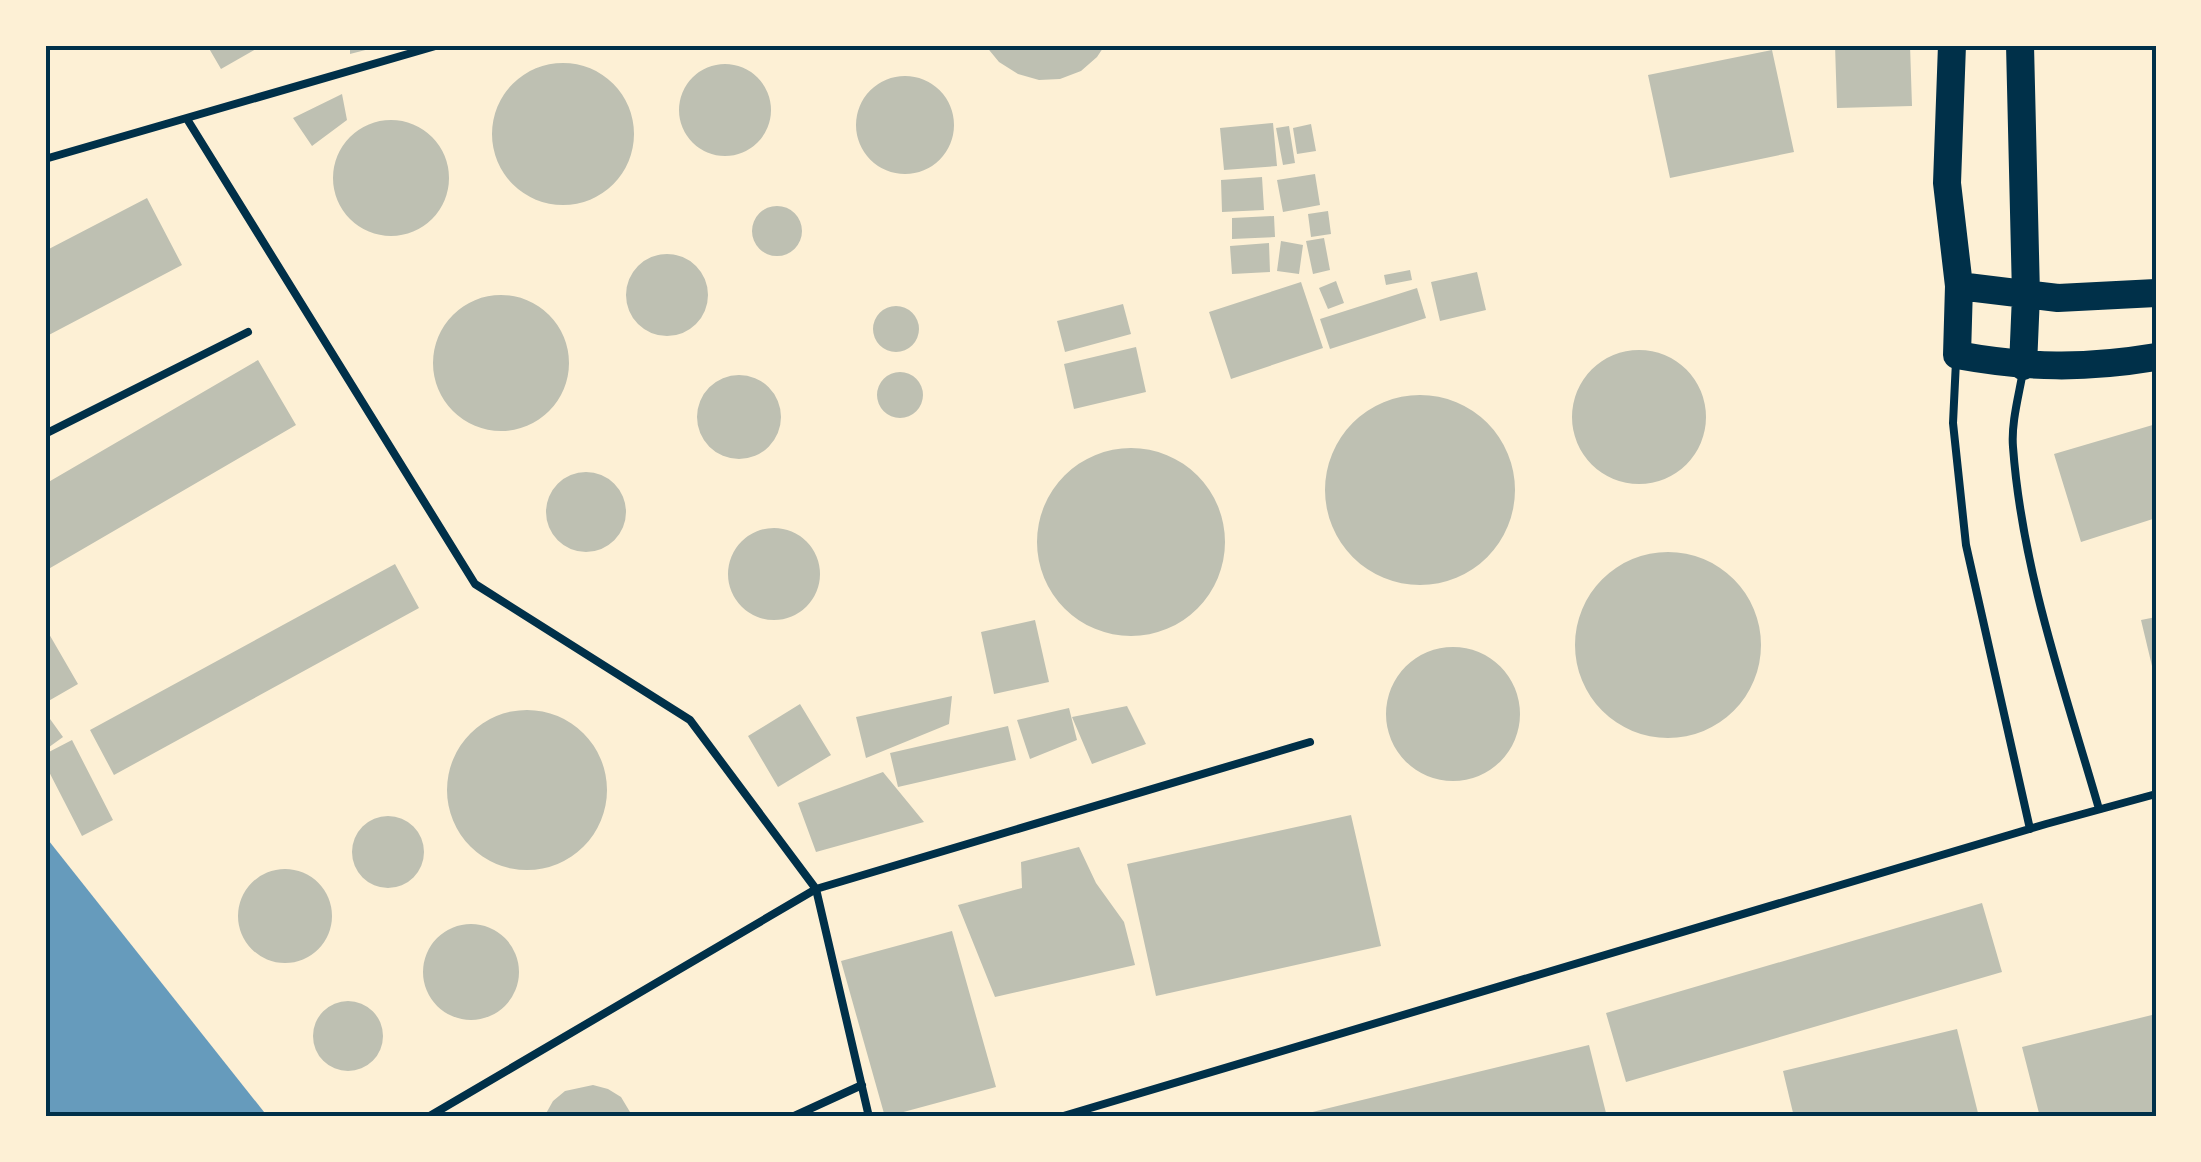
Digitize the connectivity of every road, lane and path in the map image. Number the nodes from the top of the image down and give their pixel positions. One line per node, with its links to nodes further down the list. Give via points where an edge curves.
1 (439, 45): 4 (lane)
2 (1952, 45): 6 (highway, via 1947,183)
3 (2020, 45): 8 (highway)
4 (187, 119): 5 (lane); 18 (lane, via 475,584 690,720)
5 (45, 159)
6 (1959, 286): 8 (highway); 10 (highway)
7 (2156, 293): 8 (highway)
8 (2026, 295): 12 (highway)
9 (248, 332): 13 (lane)
10 (1956, 355): 12 (highway); 17 (lane, via 1953,423 1966,545)
11 (2156, 357): 12 (highway, via 2100,366)
12 (2024, 366): 16 (lane, via 2012,443 2026,533)
13 (45, 434)
14 (1310, 742): 18 (lane)
15 (2156, 794): 16 (lane)
16 (2098, 809): 17 (lane)
17 (2030, 828): 23 (lane)
18 (816, 889): 19 (lane); 20 (lane)
19 (862, 1085): 21 (lane); 22 (lane)
20 (428, 1117)
21 (792, 1117)
22 (869, 1117)
23 (1061, 1117)

